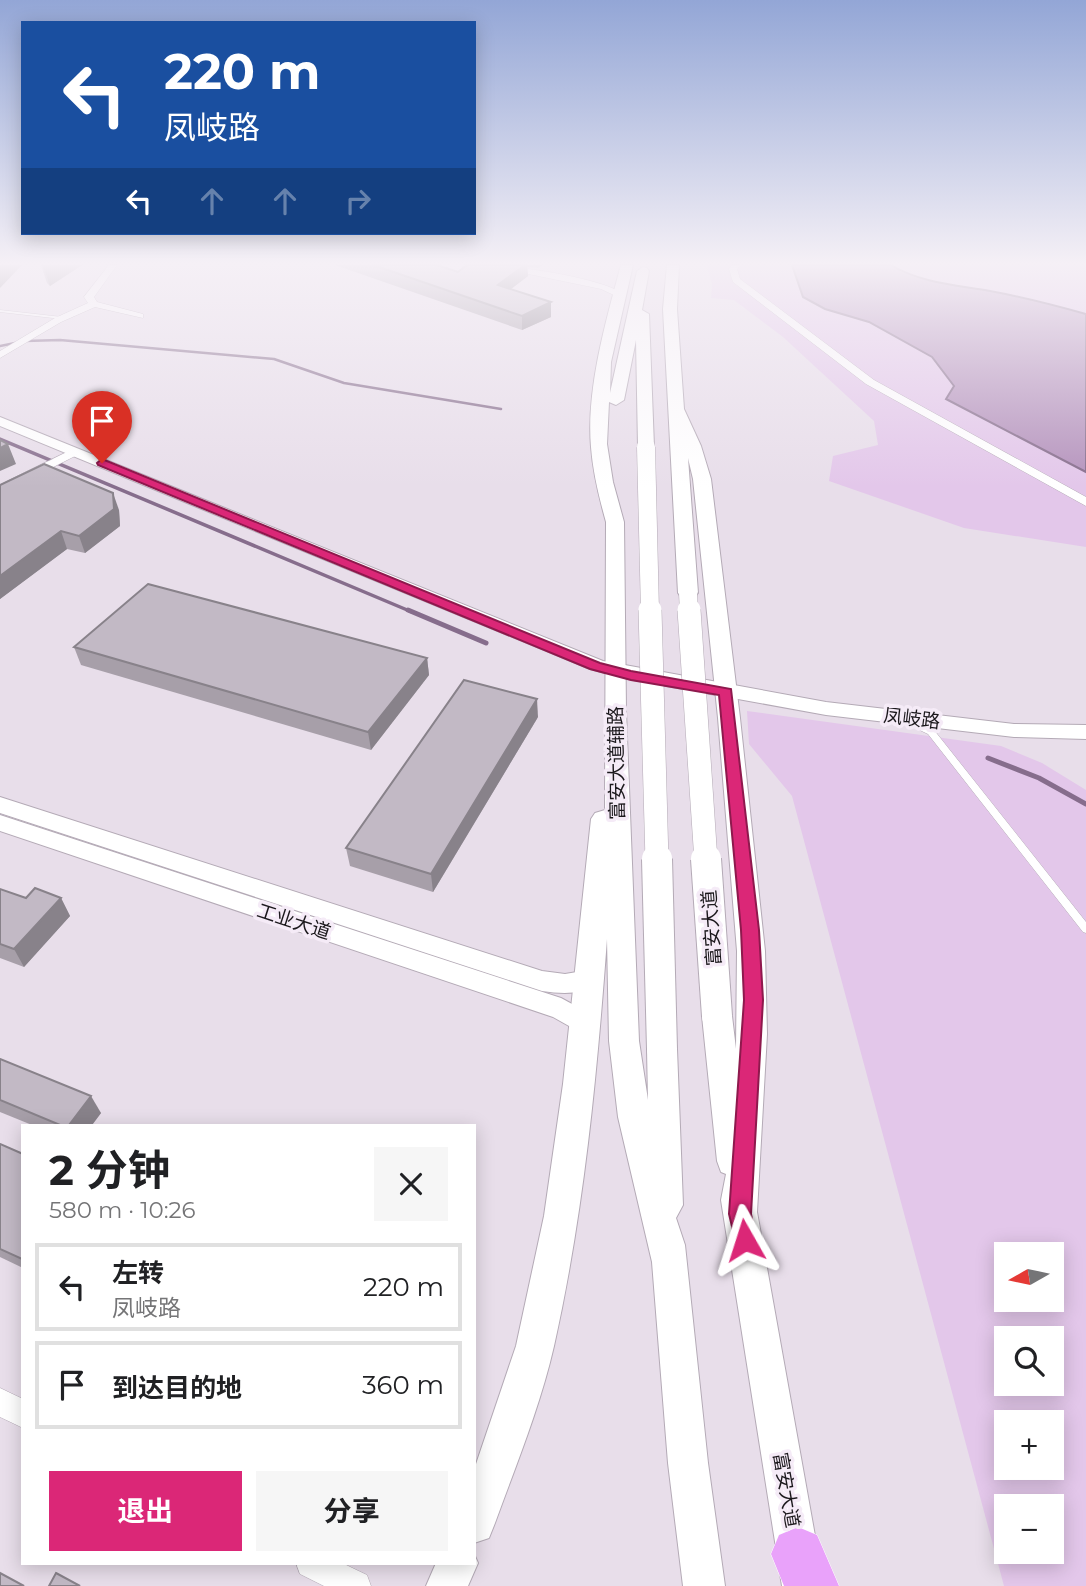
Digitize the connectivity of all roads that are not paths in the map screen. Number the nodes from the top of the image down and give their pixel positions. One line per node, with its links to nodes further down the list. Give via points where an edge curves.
1 (27, 339): 7 (street)
2 (611, 339): 13 (main road, 富安大道辅路, via 604,362 599,423 601,464)
3 (623, 339): 13 (main road, via 616,394)
4 (637, 339): 24 (main road, bridge, via 646,447)
5 (672, 339): 8 (main road, 富安大道)
6 (814, 339): 12 (street, via 870,382)
7 (0, 355)
8 (676, 408): 15 (main road, via 700,467); 23 (main road, 富安大道, bridge, via 717,1016)
9 (0, 421): 10 (street, 凤岐路)
10 (77, 452): 11 (street); 14 (street, 凤岐路, via 501,628 534,653)
11 (0, 490)
12 (1086, 502)
13 (615, 522): 14 (main road, 富安大道辅路)
14 (615, 688): 15 (street, 凤岐路, via 707,698); 21 (main road); 24 (main road, 富安大道辅路, via 627,1079)
15 (730, 695): 16 (street, 凤岐路); 23 (main road, via 753,1000)
16 (902, 718): 17 (street, 凤岐路, via 1045,734); 20 (lane, via 931,732)
17 (1086, 732)
18 (0, 805): 21 (street, 工业大道, via 542,981)
19 (0, 823): 22 (street, 工业大道, via 561,1009)
20 (1086, 929)
21 (589, 980): 22 (main road)
22 (585, 1024): 27 (main road, via 565,1195 534,1349)
23 (740, 1214): 30 (main road, 富安大道)
24 (669, 1261): 33 (main road)
25 (0, 1402): 26 (street)
26 (21, 1413)
27 (476, 1517)
28 (315, 1565): 31 (street)
29 (456, 1565): 32 (main road)
30 (805, 1578)
31 (356, 1586)
32 (447, 1586)
33 (704, 1586)

